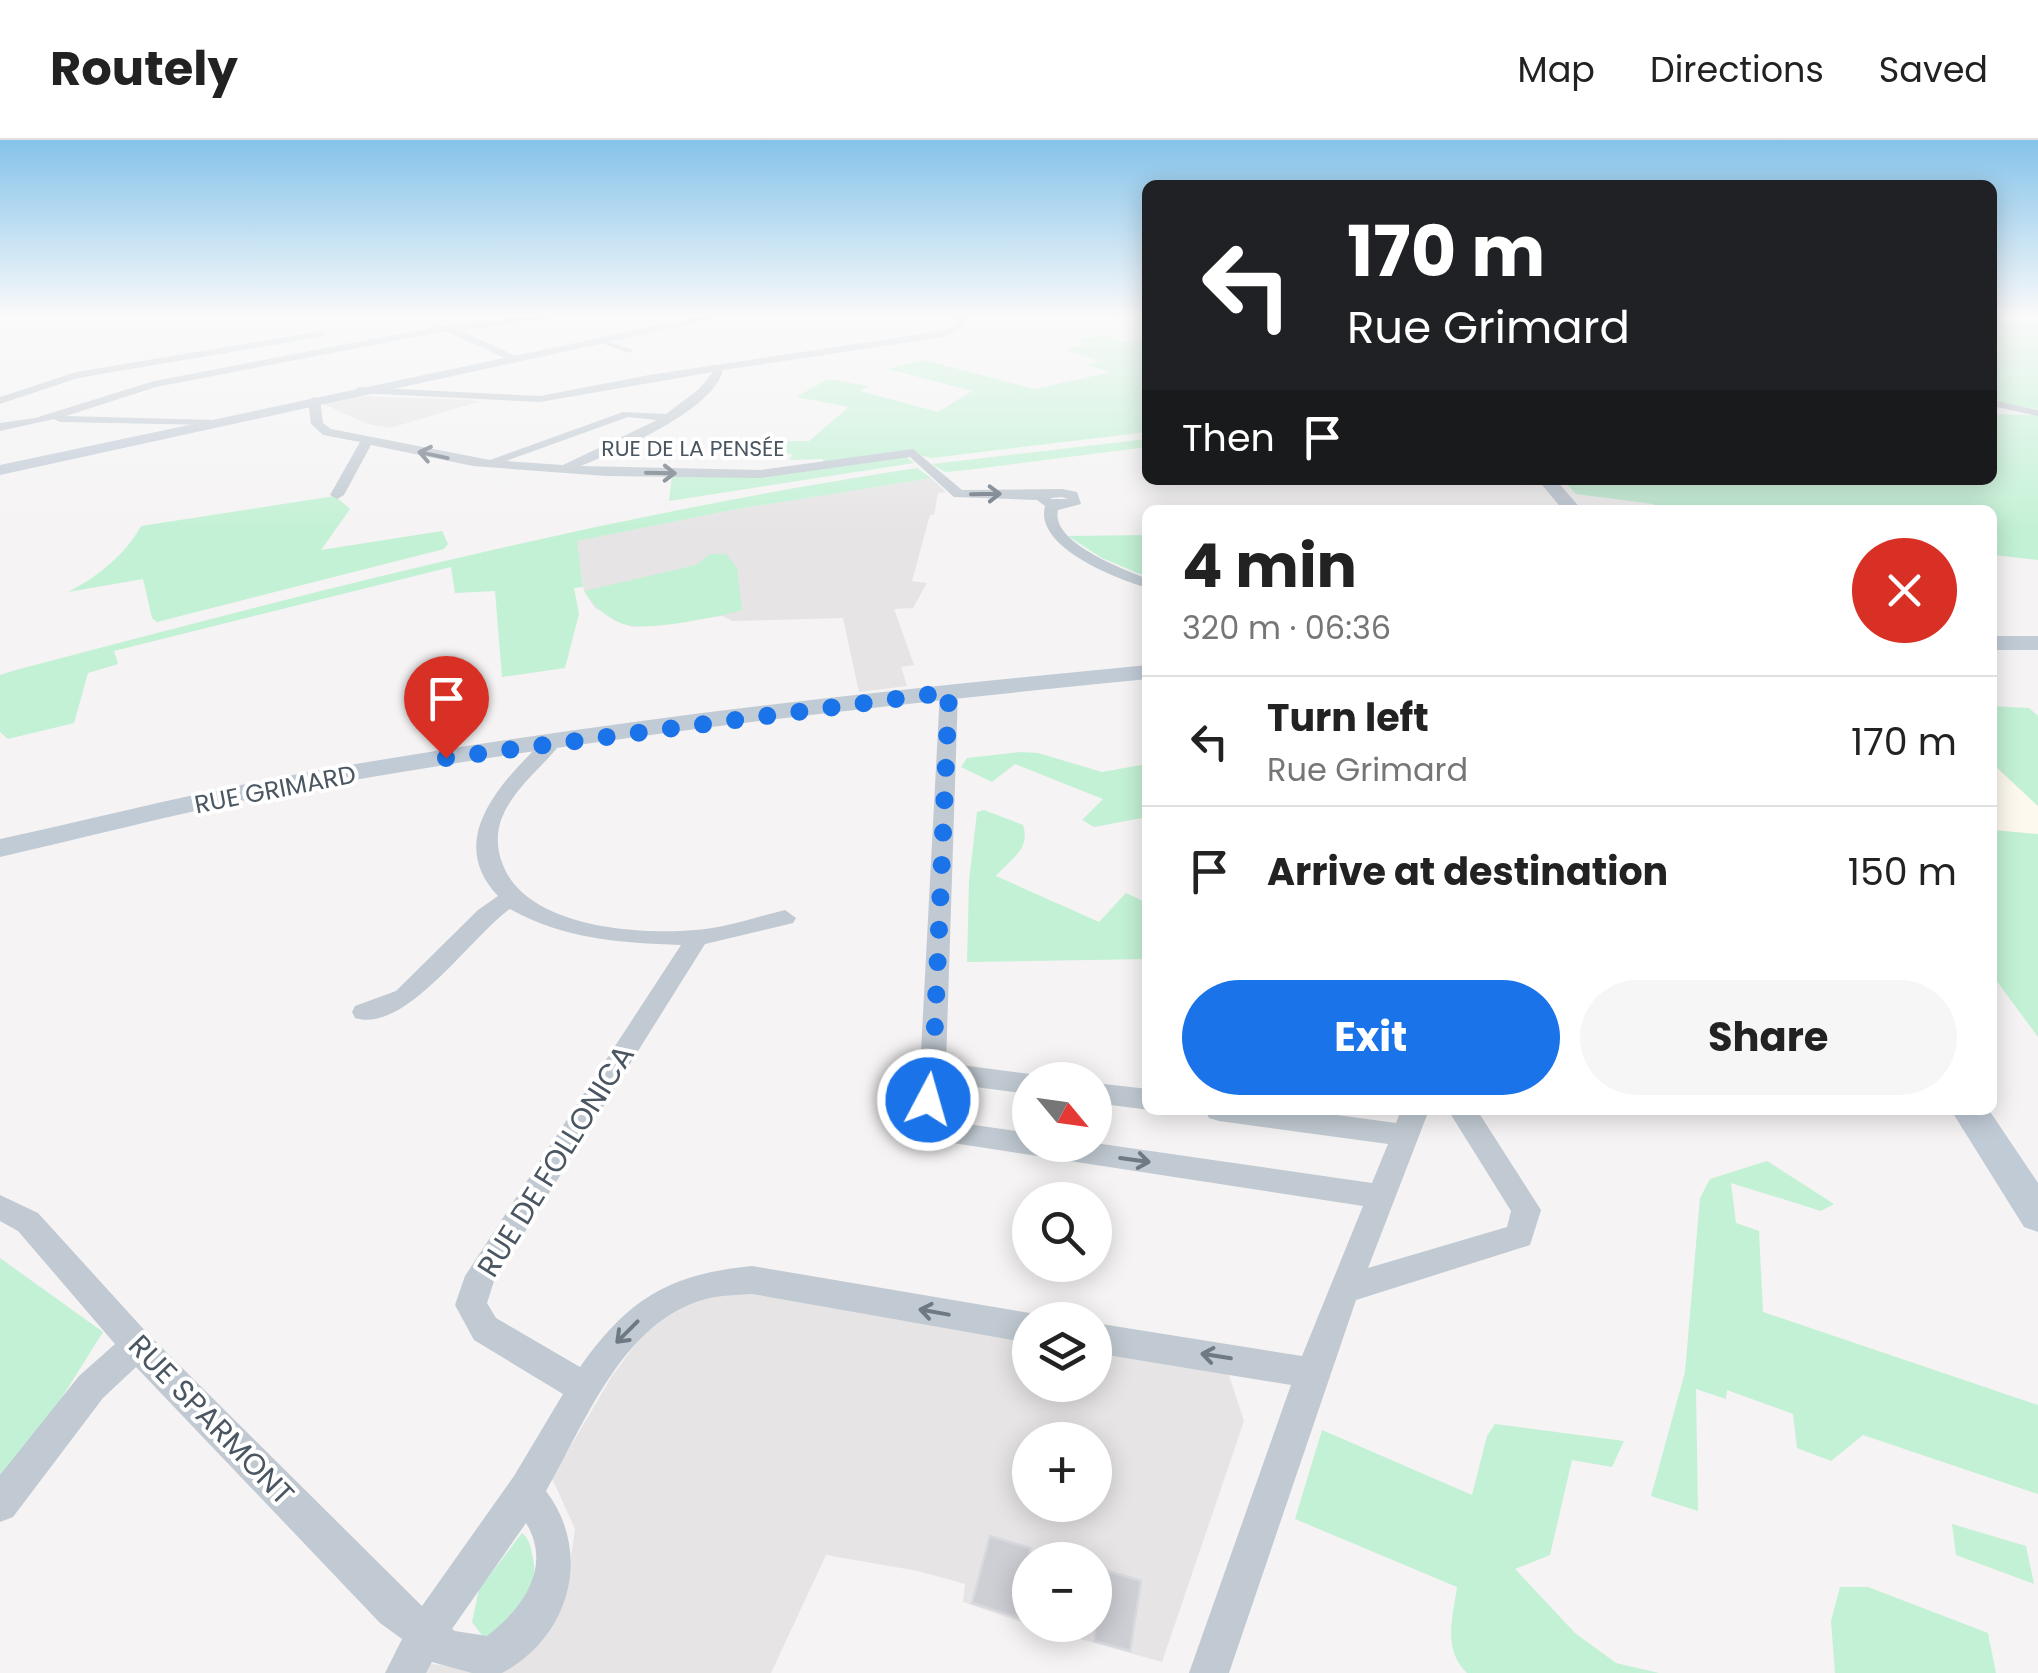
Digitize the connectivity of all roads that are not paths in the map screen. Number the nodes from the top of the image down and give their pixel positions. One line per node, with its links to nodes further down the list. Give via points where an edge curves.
1 (42, 388): 8 (street)
2 (143, 388): 12 (street)
3 (371, 388): 6 (street)
4 (603, 388): 6 (street, via 529,400)
5 (708, 388): 11 (street)
6 (359, 390): 7 (street)
7 (314, 400): 13 (street); 15 (street, RUE DE LA PENSÉE, via 317,424)
8 (0, 402)
9 (1997, 405): 10 (street)
10 (2038, 413)
11 (664, 418): 16 (street, via 627,414); 17 (street)
12 (37, 421): 13 (street); 14 (street)
13 (209, 422): 18 (street)
14 (0, 427)
15 (367, 441): 16 (street, RUE DE LA PENSÉE, one-way to 15); 20 (street)
16 (491, 463): 17 (street, RUE DE LA PENSÉE)
17 (564, 469): 22 (street, RUE DE LA PENSÉE, one-way to 22, via 755,474 915,455 959,494 1049,500 1050,527 1078,551)
18 (0, 470)
19 (1551, 485): 21 (street)
20 (338, 495)
21 (1569, 505)
22 (1142, 582)
23 (1997, 643): 24 (street)
24 (2038, 643)
25 (1142, 673): 26 (street, RUE GRIMARD)
26 (949, 692): 27 (street, RUE GRIMARD); 33 (street)
27 (553, 742): 28 (street, RUE GRIMARD, via 302,781); 29 (street, via 491,817 490,864)
28 (0, 848)
29 (508, 900): 31 (street, via 595,931); 32 (street, via 404,997)
30 (785, 918): 31 (street)
31 (695, 938): 49 (street, RUE DE FOLLONICA, via 480,1276 471,1305 485,1329)
32 (364, 1012)
33 (933, 1071): 34 (street); 41 (street, one-way to 41, via 924,1129)
34 (1012, 1082)
35 (1112, 1095): 36 (street)
36 (1142, 1099)
37 (1293, 1115): 40 (street)
38 (1465, 1115): 44 (street, via 1526,1210 1519,1236)
39 (1972, 1115): 43 (street)
40 (1411, 1123): 41 (street)
41 (1383, 1197): 44 (street)
42 (0, 1207): 47 (street, RUE SPARMONT, via 28,1222)
43 (2038, 1216)
44 (1346, 1288): 48 (street)
45 (1012, 1325): 49 (street, one-way to 49, via 724,1280 682,1291 636,1322)
46 (1112, 1341): 48 (street, one-way to 46)
47 (137, 1346): 51 (street, via 91,1387); 52 (street, RUE SPARMONT)
48 (1312, 1374): 54 (street)
49 (583, 1386): 50 (street)
50 (525, 1492): 52 (street); 52 (street, RUE SPARMONT, via 546,1514 557,1558 556,1578 523,1636 494,1657 447,1650)
51 (0, 1504)
52 (425, 1633): 53 (street)
53 (405, 1673)
54 (1209, 1673)

